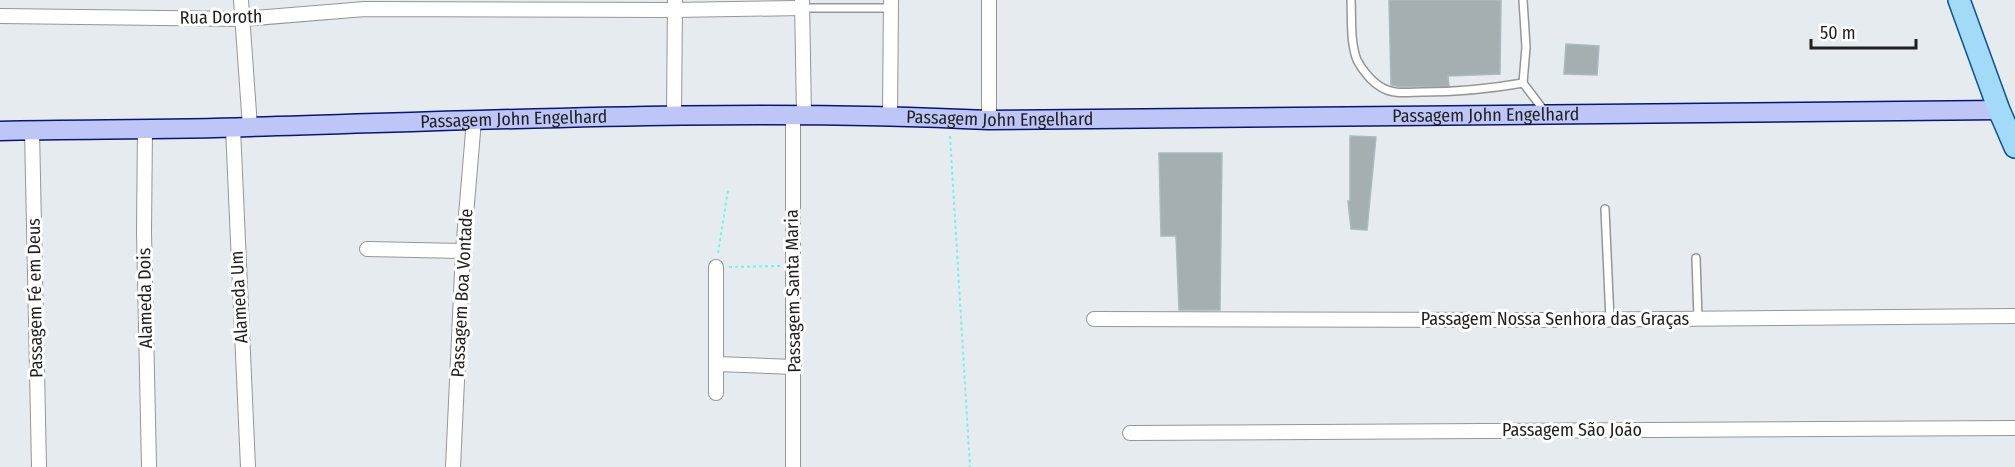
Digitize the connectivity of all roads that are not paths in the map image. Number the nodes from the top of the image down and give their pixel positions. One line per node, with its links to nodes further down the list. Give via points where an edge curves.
1 (241, 0): 10 (street, Alameda Um)
2 (989, 0): 18 (street)
3 (1351, 0): 11 (lane, via 1358,60 1382,88 1396,93 1452,93)
4 (1523, 0): 11 (lane)
5 (1959, 0): 12 (main road)
6 (802, 4): 7 (lane); 8 (street, Rua Doroth); 14 (street, Passagem Santa Maria)
7 (891, 4): 15 (street)
8 (674, 5): 10 (street, Rua Doroth, via 365,9); 16 (street)
9 (0, 16): 10 (street, Rua Doroth)
10 (243, 19): 19 (street, Alameda Um)
11 (1523, 83): 13 (lane)
12 (1999, 110): 13 (main road, Passagem John Engelhard); 23 (main road)
13 (1547, 114): 18 (main road, Passagem John Engelhard)
14 (799, 115): 15 (main road, Passagem John Engelhard); 16 (main road, Passagem John Engelhard); 34 (street, Passagem Santa Maria, via 792,266)
15 (890, 115): 18 (main road, Passagem John Engelhard)
16 (674, 117): 17 (main road, Passagem John Engelhard)
17 (474, 120): 19 (main road, Passagem John Engelhard); 26 (street, Passagem Boa Vontade)
18 (989, 120)
19 (241, 127): 20 (main road, Passagem John Engelhard); 40 (street, Alameda Um)
20 (145, 128): 22 (main road, Passagem John Engelhard); 39 (street, Alameda Dois)
21 (0, 130): 22 (main road, Passagem John Engelhard)
22 (32, 130): 38 (street, Passagem Fé em Deus)
23 (2015, 147)
24 (1605, 210): 32 (lane)
25 (367, 249): 26 (street)
26 (464, 251): 41 (street, Passagem Boa Vontade)
27 (1696, 258): 31 (lane)
28 (716, 267): 33 (street)
29 (2015, 316): 31 (street, Passagem Nossa Senhora das Graças)
30 (1094, 319): 32 (street, Passagem Nossa Senhora das Graças)
31 (1698, 319): 32 (street, Passagem Nossa Senhora das Graças)
32 (1610, 320)
33 (716, 364): 34 (street); 35 (street)
34 (794, 367): 42 (street, Passagem Santa Maria)
35 (716, 393)
36 (2015, 428): 37 (street, Passagem São João)
37 (1130, 433)
38 (39, 467)
39 (149, 467)
40 (248, 467)
41 (453, 467)
42 (793, 467)

